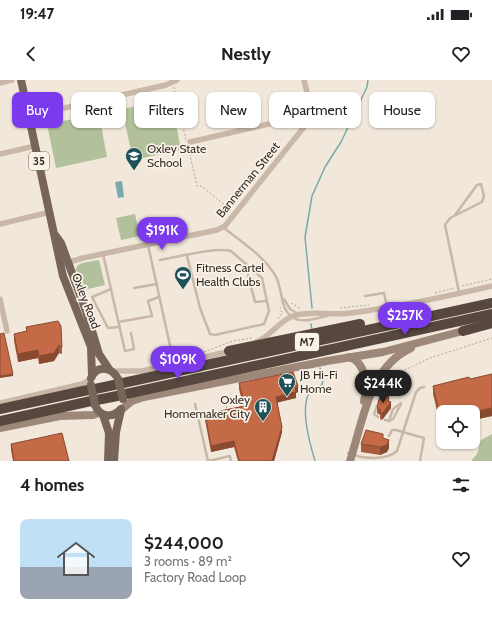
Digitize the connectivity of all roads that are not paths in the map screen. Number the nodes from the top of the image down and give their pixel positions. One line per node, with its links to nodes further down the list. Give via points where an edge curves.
1 (12, 80): 5 (street)
2 (21, 80): 6 (main road, Oxley Road / 35)
3 (177, 80): 8 (street, via 170,84)
4 (304, 80): 7 (street, Bannerman Street)
5 (0, 83)
6 (23, 92)
7 (307, 92)
8 (63, 108)
9 (269, 124): 12 (street)
10 (31, 128): 13 (main road, Oxley Road / 35)
11 (303, 128): 18 (street, Bannerman Street)
12 (190, 142)
13 (35, 146): 14 (street); 15 (main road, Oxley Road / 35)
14 (0, 154)
15 (50, 212): 17 (street); 24 (main road, Oxley Road / 35, via 56,246)
16 (455, 215): 16 (lane, via 482,202 484,196 480,184); 29 (lane, via 445,228)
17 (0, 224)
18 (223, 227): 19 (street, Bannerman Street); 32 (lane, via 259,256 273,272 278,278)
19 (148, 245): 20 (street, Bannerman Street); 25 (lane)
20 (103, 254): 24 (street, Bannerman Street); 28 (lane)
21 (187, 256): 22 (lane); 23 (lane, via 228,250); 35 (lane, via 200,308 210,334 261,325 268,316)
22 (160, 260)
23 (245, 262): 35 (lane, via 262,278); 35 (lane, via 255,302)
24 (64, 264): 51 (main road, Oxley Road / 35, via 86,311 99,354); 53 (main road, Oxley Road / 35, via 69,296 89,342)
25 (156, 284): 27 (lane); 31 (lane)
26 (492, 286): 29 (street)
27 (134, 288)
28 (111, 289): 42 (lane); 44 (lane, via 92,297 108,328)
29 (459, 294): 37 (street)
30 (365, 296): 37 (lane, via 384,293)
31 (159, 297): 42 (lane, via 148,300 151,316); 48 (lane)
32 (283, 297): 38 (lane, via 290,309); 41 (lane, via 285,307)
33 (0, 299): 45 (street)
34 (492, 299): 49 (highway)
35 (267, 300)
36 (492, 303): 52 (highway, M7)
37 (387, 308): 40 (street)
38 (300, 314): 40 (street); 41 (street)
39 (492, 314): 55 (highway, M7)
40 (332, 315): 41 (lane, via 305,320)
41 (292, 317): 49 (street, via 265,338)
42 (118, 322): 44 (lane)
43 (492, 322): 46 (highway)
44 (119, 327): 47 (lane, via 125,351 134,348)
45 (7, 331)
46 (463, 331): 50 (main road, via 383,352); 68 (main road, via 410,348 386,367 372,391)
47 (131, 333)
48 (171, 350)
49 (229, 352): 51 (street, via 142,371)
50 (349, 357): 61 (main road, via 247,379 144,397); 68 (main road, via 356,360 366,388)
51 (111, 370): 52 (main road, 35); 53 (main road, via 100,369)
52 (119, 382): 53 (highway, M7); 55 (main road, 35, bridge)
53 (91, 384): 56 (main road, 35, bridge); 60 (highway, M7)
54 (424, 387): 66 (lane, via 416,392)
55 (122, 396): 56 (highway, M7); 61 (main road, 35)
56 (94, 402): 62 (main road, 35); 65 (highway, M7)
57 (195, 404): 71 (lane, via 208,461 230,456)
58 (377, 404): 63 (lane, via 374,414)
59 (401, 404): 64 (lane, via 392,409 389,421)
60 (1, 405)
61 (121, 410): 62 (main road, via 113,415); 70 (main road, 35)
62 (101, 414): 65 (main road, via 60,416); 69 (main road, 35, via 109,433)
63 (378, 418)
64 (385, 420)
65 (1, 427)
66 (403, 432): 67 (lane, via 392,430); 68 (lane, via 397,452 389,458); 72 (lane, via 424,438)
67 (389, 436)
68 (349, 457)
69 (108, 461)
70 (114, 461)
71 (232, 461)
72 (420, 461)

